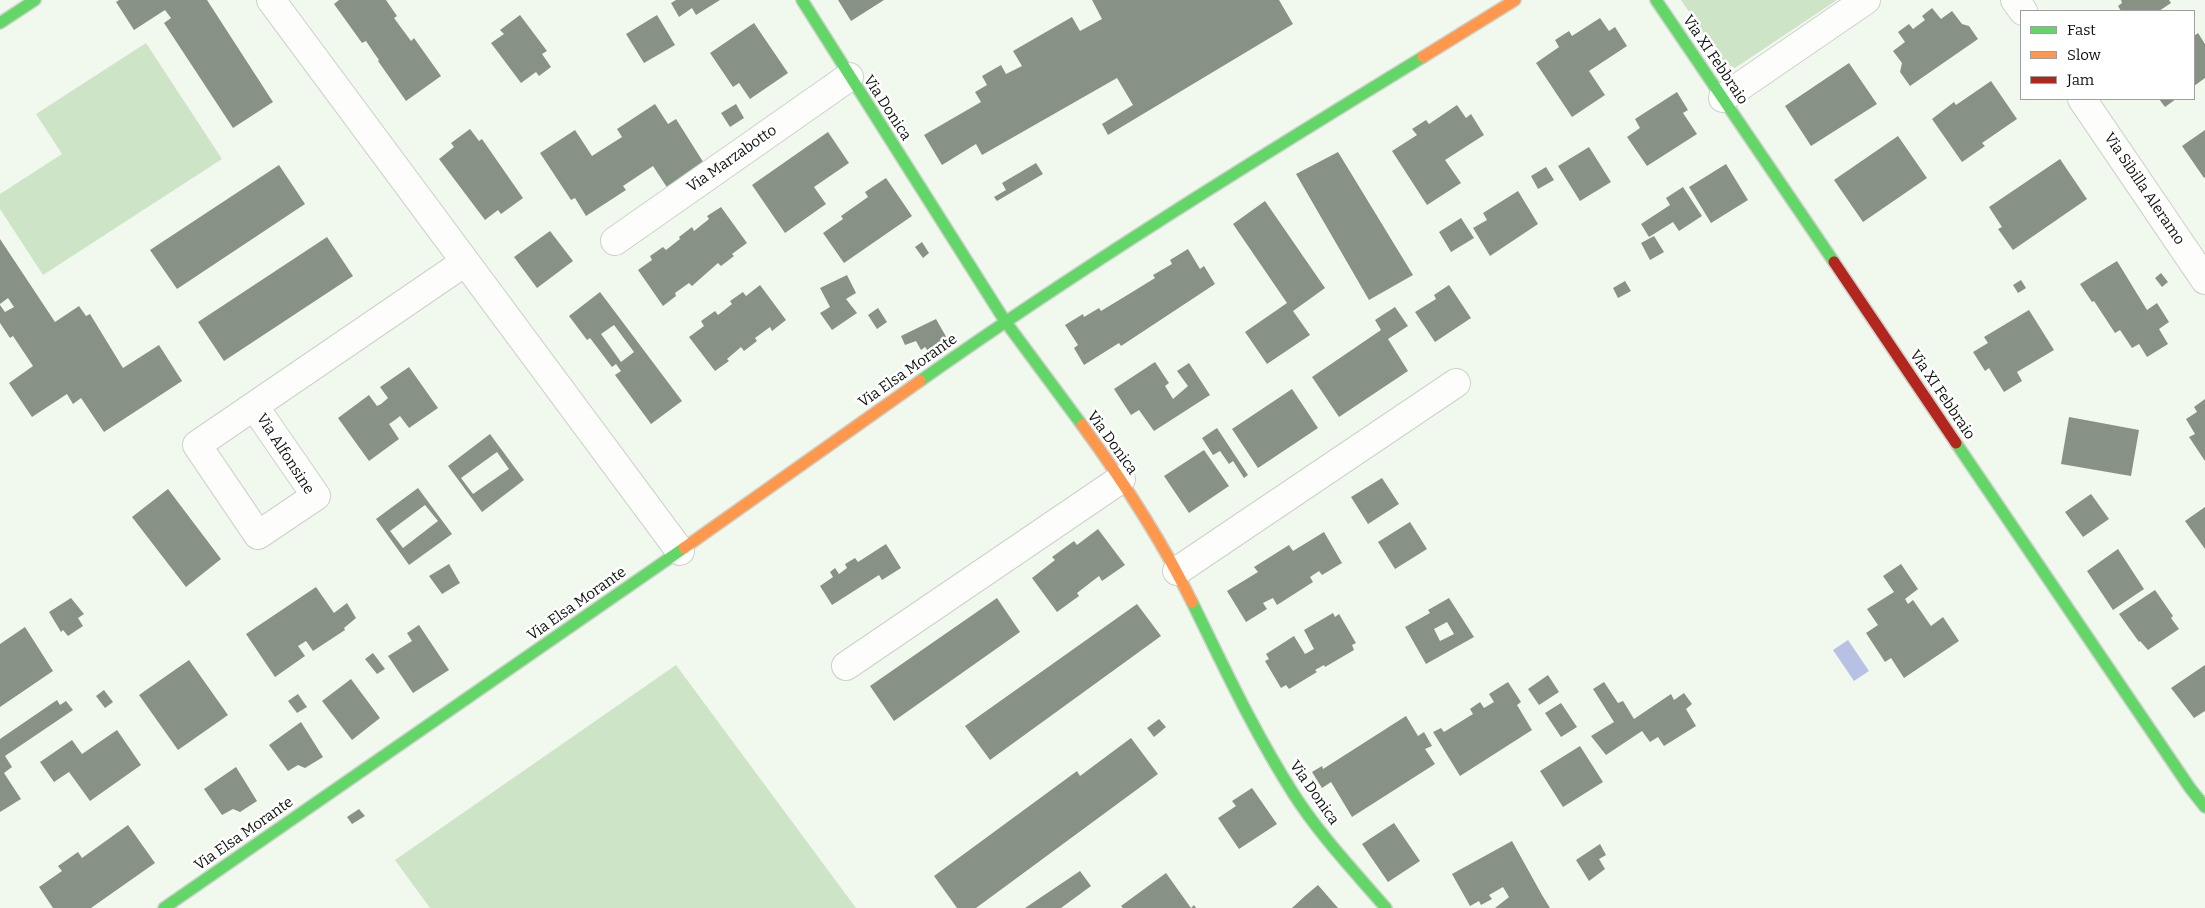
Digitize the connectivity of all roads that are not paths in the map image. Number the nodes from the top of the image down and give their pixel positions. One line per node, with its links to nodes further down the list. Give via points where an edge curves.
1 (35, 0): 7 (street)
2 (802, 0): 8 (street, Via Donica)
3 (1515, 0): 14 (street, Via Elsa Morante, via 1208,188)
4 (1656, 0): 9 (street, Via XI Febbraio)
5 (1866, 0): 9 (street)
6 (277, 2): 12 (street)
7 (0, 24)
8 (849, 77): 11 (street, Via Marzabotto); 14 (street, Via Donica)
9 (1723, 98): 21 (street, Via XI Febbraio)
10 (2083, 100): 13 (street, Via Sibilla Aleramo)
11 (616, 241)
12 (465, 262): 16 (street, Via Alfonsine); 18 (street)
13 (2204, 276)
14 (1005, 321): 17 (street, Via Donica); 18 (street, Via Elsa Morante)
15 (1456, 383): 19 (street)
16 (254, 406): 16 (street, Via Alfonsine, via 316,496 258,535 197,445)
17 (1120, 479): 19 (street, Via Donica); 20 (street)
18 (680, 552): 22 (street, Via Elsa Morante)
19 (1177, 571): 23 (street, Via Donica, via 1257,734 1294,795)
20 (846, 666)
21 (2205, 807)
22 (164, 908)
23 (1386, 908)

